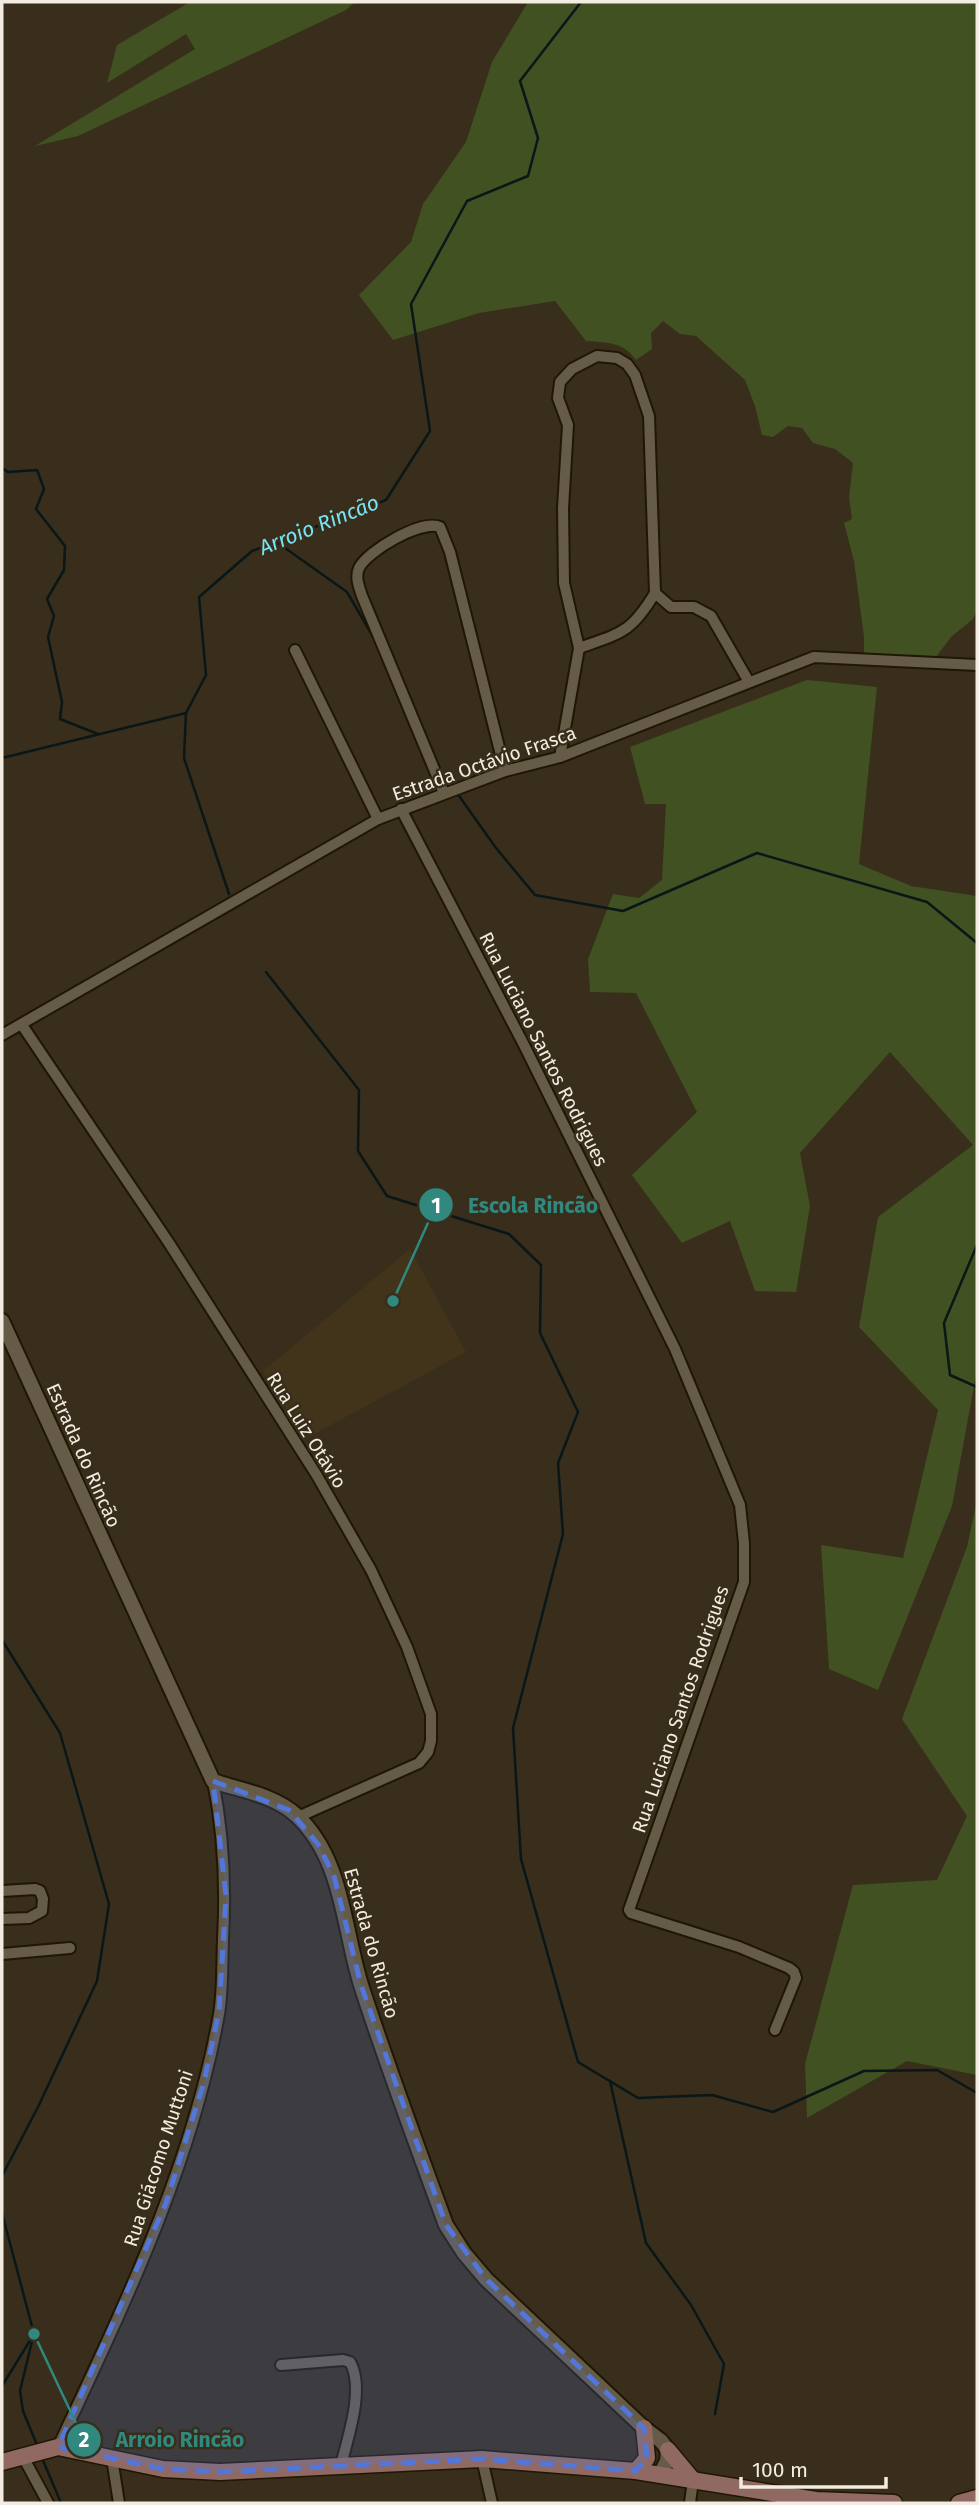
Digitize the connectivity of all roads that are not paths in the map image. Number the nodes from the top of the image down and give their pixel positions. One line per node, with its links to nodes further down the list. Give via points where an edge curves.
1 (654, 593): 2 (street, via 641,616 623,632); 2 (street, via 649,416 627,364 597,356 572,369 560,382 558,398 568,425 564,583); 5 (street, via 671,607 694,607 711,615)
2 (579, 648): 6 (street)
3 (295, 650): 10 (street)
4 (977, 665): 5 (street, Estrada Octávio Frasca, via 814,657)
5 (749, 682): 6 (street, Estrada Octávio Frasca)
6 (560, 757): 7 (street, Estrada Octávio Frasca)
7 (505, 771): 8 (street, Estrada Octávio Frasca); 8 (street, via 443,531 435,525 424,526 375,550 358,574 362,596)
8 (444, 793): 9 (street, Estrada Octávio Frasca)
9 (401, 809): 10 (street, Estrada Octávio Frasca); 20 (street, Rua Luciano Santos Rodrigues, via 676,1349 740,1505 744,1582 629,1910 789,1968 796,1978)
10 (378, 819): 11 (street, Estrada Octávio Frasca)
11 (22, 1025): 12 (street, Estrada Octávio Frasca); 15 (street, Rua Luiz Otávio, via 169,1243 316,1474 371,1570 407,1647 431,1714 432,1741 419,1763)
12 (2, 1035)
13 (2, 1321): 14 (street, Estrada do Rincão)
14 (212, 1781): 15 (street, Estrada do Rincão, via 268,1799); 24 (street, Rua Giácomo Muttoni, via 222,1822 226,1896 219,2011 204,2082 161,2216 131,2290)
15 (298, 1817): 22 (street, Estrada do Rincão, via 334,1875 361,1985 446,2225 486,2279)
16 (2, 1891): 17 (street, via 35,1889 43,1899 42,1911 29,1918)
17 (2, 1919)
18 (70, 1948): 19 (street)
19 (2, 1954)
20 (775, 2030)
21 (281, 2365): 28 (street, via 350,2362 355,2411)
22 (644, 2428): 23 (street, Estrada do Rincão); 29 (main road, via 647,2458); 30 (street, Estrada do Rincão)
23 (668, 2450): 30 (street); 31 (main road)
24 (39, 2451): 25 (main road); 27 (main road); 33 (street)
25 (112, 2458): 28 (main road, via 163,2469 220,2472); 34 (street)
26 (482, 2459): 28 (main road); 29 (main road); 35 (street)
27 (2, 2462)
28 (341, 2465)
29 (636, 2471): 30 (main road)
30 (660, 2475): 31 (main road)
31 (693, 2480): 36 (street); 37 (main road, via 816,2500)
32 (977, 2498): 38 (main road)
33 (48, 2503)
34 (119, 2503)
35 (492, 2503)
36 (690, 2503)
37 (894, 2503)
38 (959, 2503)

